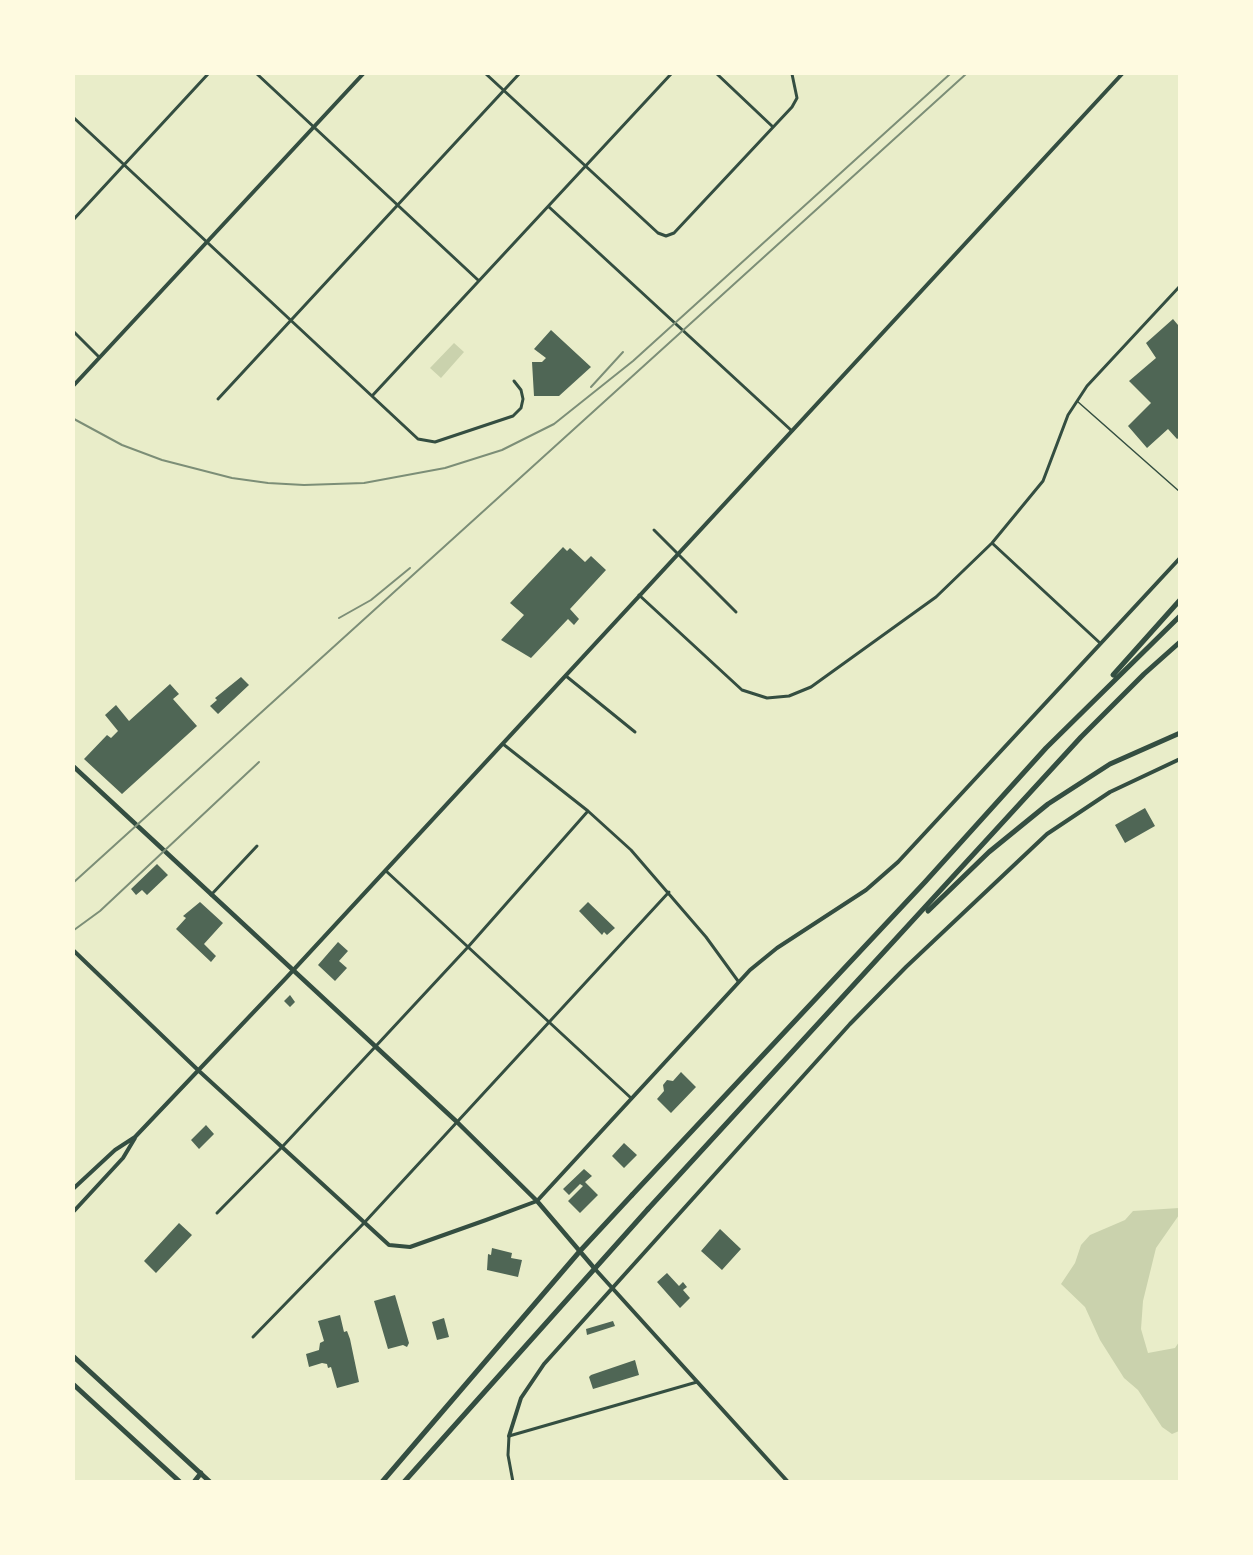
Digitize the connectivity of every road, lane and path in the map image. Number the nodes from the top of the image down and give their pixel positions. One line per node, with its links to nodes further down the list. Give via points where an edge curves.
1 (208, 74): 14 (street)
2 (256, 74): 12 (street)
3 (363, 74): 12 (street)
4 (486, 74): 10 (street)
5 (519, 74): 10 (street)
6 (671, 74): 15 (street)
7 (717, 74): 13 (street)
8 (792, 74): 13 (street, via 797,98)
9 (1122, 74): 30 (street)
10 (504, 90): 15 (street); 16 (street)
11 (74, 118): 14 (street)
12 (313, 126): 16 (street); 19 (street)
13 (773, 127): 15 (street, via 674,233 666,236 658,233)
14 (124, 164): 18 (street); 19 (street)
15 (586, 165): 17 (street)
16 (397, 204): 20 (street); 22 (street)
17 (549, 207): 20 (street); 30 (street)
18 (74, 219)
19 (207, 242): 22 (street); 24 (street)
20 (478, 280): 27 (street)
21 (1179, 286): 29 (street)
22 (290, 320): 27 (street); 28 (street)
23 (74, 332): 24 (street)
24 (99, 357): 26 (street)
25 (514, 381): 27 (street, via 523,399 513,416 435,442 418,439)
26 (74, 385)
27 (372, 396)
28 (218, 399)
29 (1077, 401): 31 (lane); 33 (street, via 1043,480)
30 (792, 431): 34 (street)
31 (1179, 492)
32 (654, 531): 34 (street)
33 (992, 543): 36 (street, via 936,597 811,687 780,698 742,690); 41 (street)
34 (678, 554): 36 (street); 38 (street)
35 (1179, 558): 41 (street)
36 (639, 595): 42 (street)
37 (1179, 600): 43 (highway)
38 (736, 612)
39 (1179, 616): 43 (highway)
40 (1179, 642): 54 (highway, via 1081,737)
41 (1102, 644): 58 (street, via 898,862 866,890 777,948)
42 (566, 676): 44 (street); 46 (street)
43 (1084, 708): 71 (highway)
44 (635, 732)
45 (1179, 733): 54 (highway, via 1110,764 1048,804 989,852)
46 (503, 744): 49 (street); 51 (street)
47 (1179, 759): 73 (street, via 1137,778 1047,834 850,1024)
48 (74, 767): 53 (main road)
49 (588, 811): 52 (street); 55 (street)
50 (257, 846): 53 (street)
51 (386, 871): 55 (street); 57 (street)
52 (669, 892): 58 (street); 59 (street)
53 (211, 895): 57 (main road)
54 (892, 945): 72 (highway, via 737,1109)
55 (468, 947): 59 (street); 60 (street)
56 (74, 951): 61 (street)
57 (293, 971): 60 (main road); 61 (street)
58 (738, 981): 62 (street)
59 (548, 1023): 62 (street); 63 (street)
60 (374, 1046): 63 (main road); 65 (street)
61 (199, 1071): 64 (street); 65 (street)
62 (631, 1098): 67 (street)
63 (457, 1122): 67 (main road); 70 (street)
64 (135, 1137): 66 (street); 68 (street, via 123,1158)
65 (283, 1146): 69 (street); 70 (street)
66 (74, 1188)
67 (537, 1201): 70 (street, via 410,1247 384,1241); 71 (main road)
68 (74, 1211)
69 (217, 1213)
70 (364, 1223): 74 (street)
71 (580, 1251): 72 (main road); 83 (highway)
72 (595, 1269): 73 (street); 84 (highway)
73 (613, 1288): 76 (street); 78 (street, via 536,1373 516,1410)
74 (253, 1337)
75 (74, 1357): 79 (highway)
76 (699, 1382): 78 (street); 86 (street)
77 (74, 1384): 80 (highway)
78 (509, 1436): 85 (street)
79 (201, 1473): 81 (highway); 82 (highway)
80 (180, 1482)
81 (194, 1482)
82 (210, 1482)
83 (382, 1482)
84 (404, 1482)
85 (513, 1482)
86 (788, 1482)

